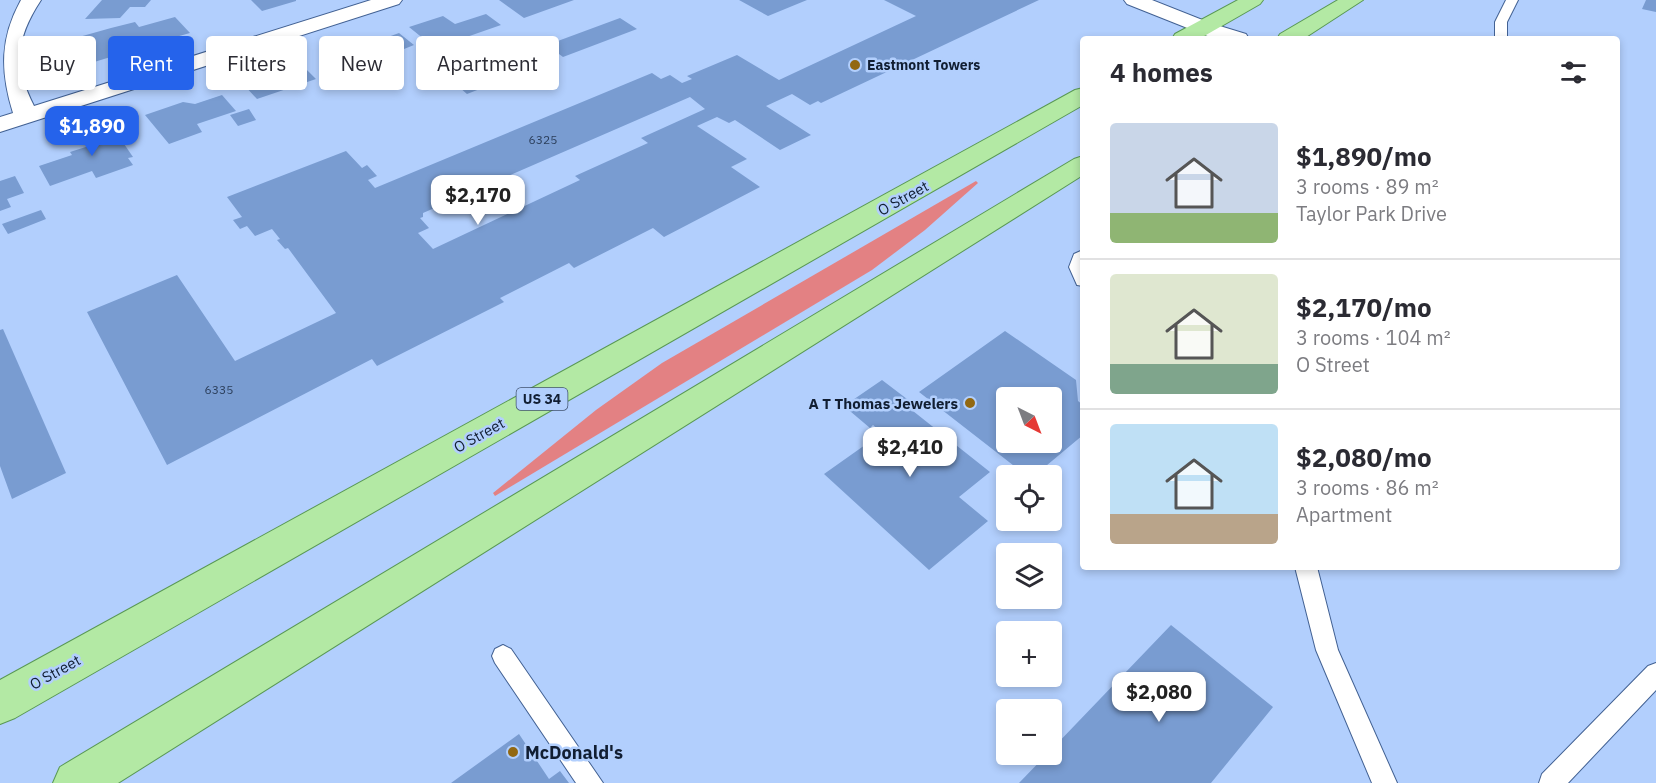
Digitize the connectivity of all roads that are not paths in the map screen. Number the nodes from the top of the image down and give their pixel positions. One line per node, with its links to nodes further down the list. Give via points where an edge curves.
1 (31, 0): 11 (street, via 7,26 0,53 3,71)
2 (392, 0): 11 (street)
3 (1134, 0): 7 (street)
4 (1253, 0): 7 (main road)
5 (1353, 0): 8 (main road)
6 (1512, 0): 9 (lane, via 1501,22)
7 (1208, 34)
8 (1293, 36)
9 (1502, 36)
10 (1080, 97): 19 (main road, O Street / US 34)
11 (27, 116): 12 (street)
12 (0, 125)
13 (1080, 166): 20 (main road)
14 (1080, 258): 15 (lane, via 1076,263)
15 (1080, 276)
16 (1306, 570): 22 (lane, via 1325,643)
17 (503, 656): 21 (lane)
18 (1656, 674): 23 (lane)
19 (0, 703)
20 (76, 783)
21 (591, 783)
22 (1385, 783)
23 (1551, 783)

